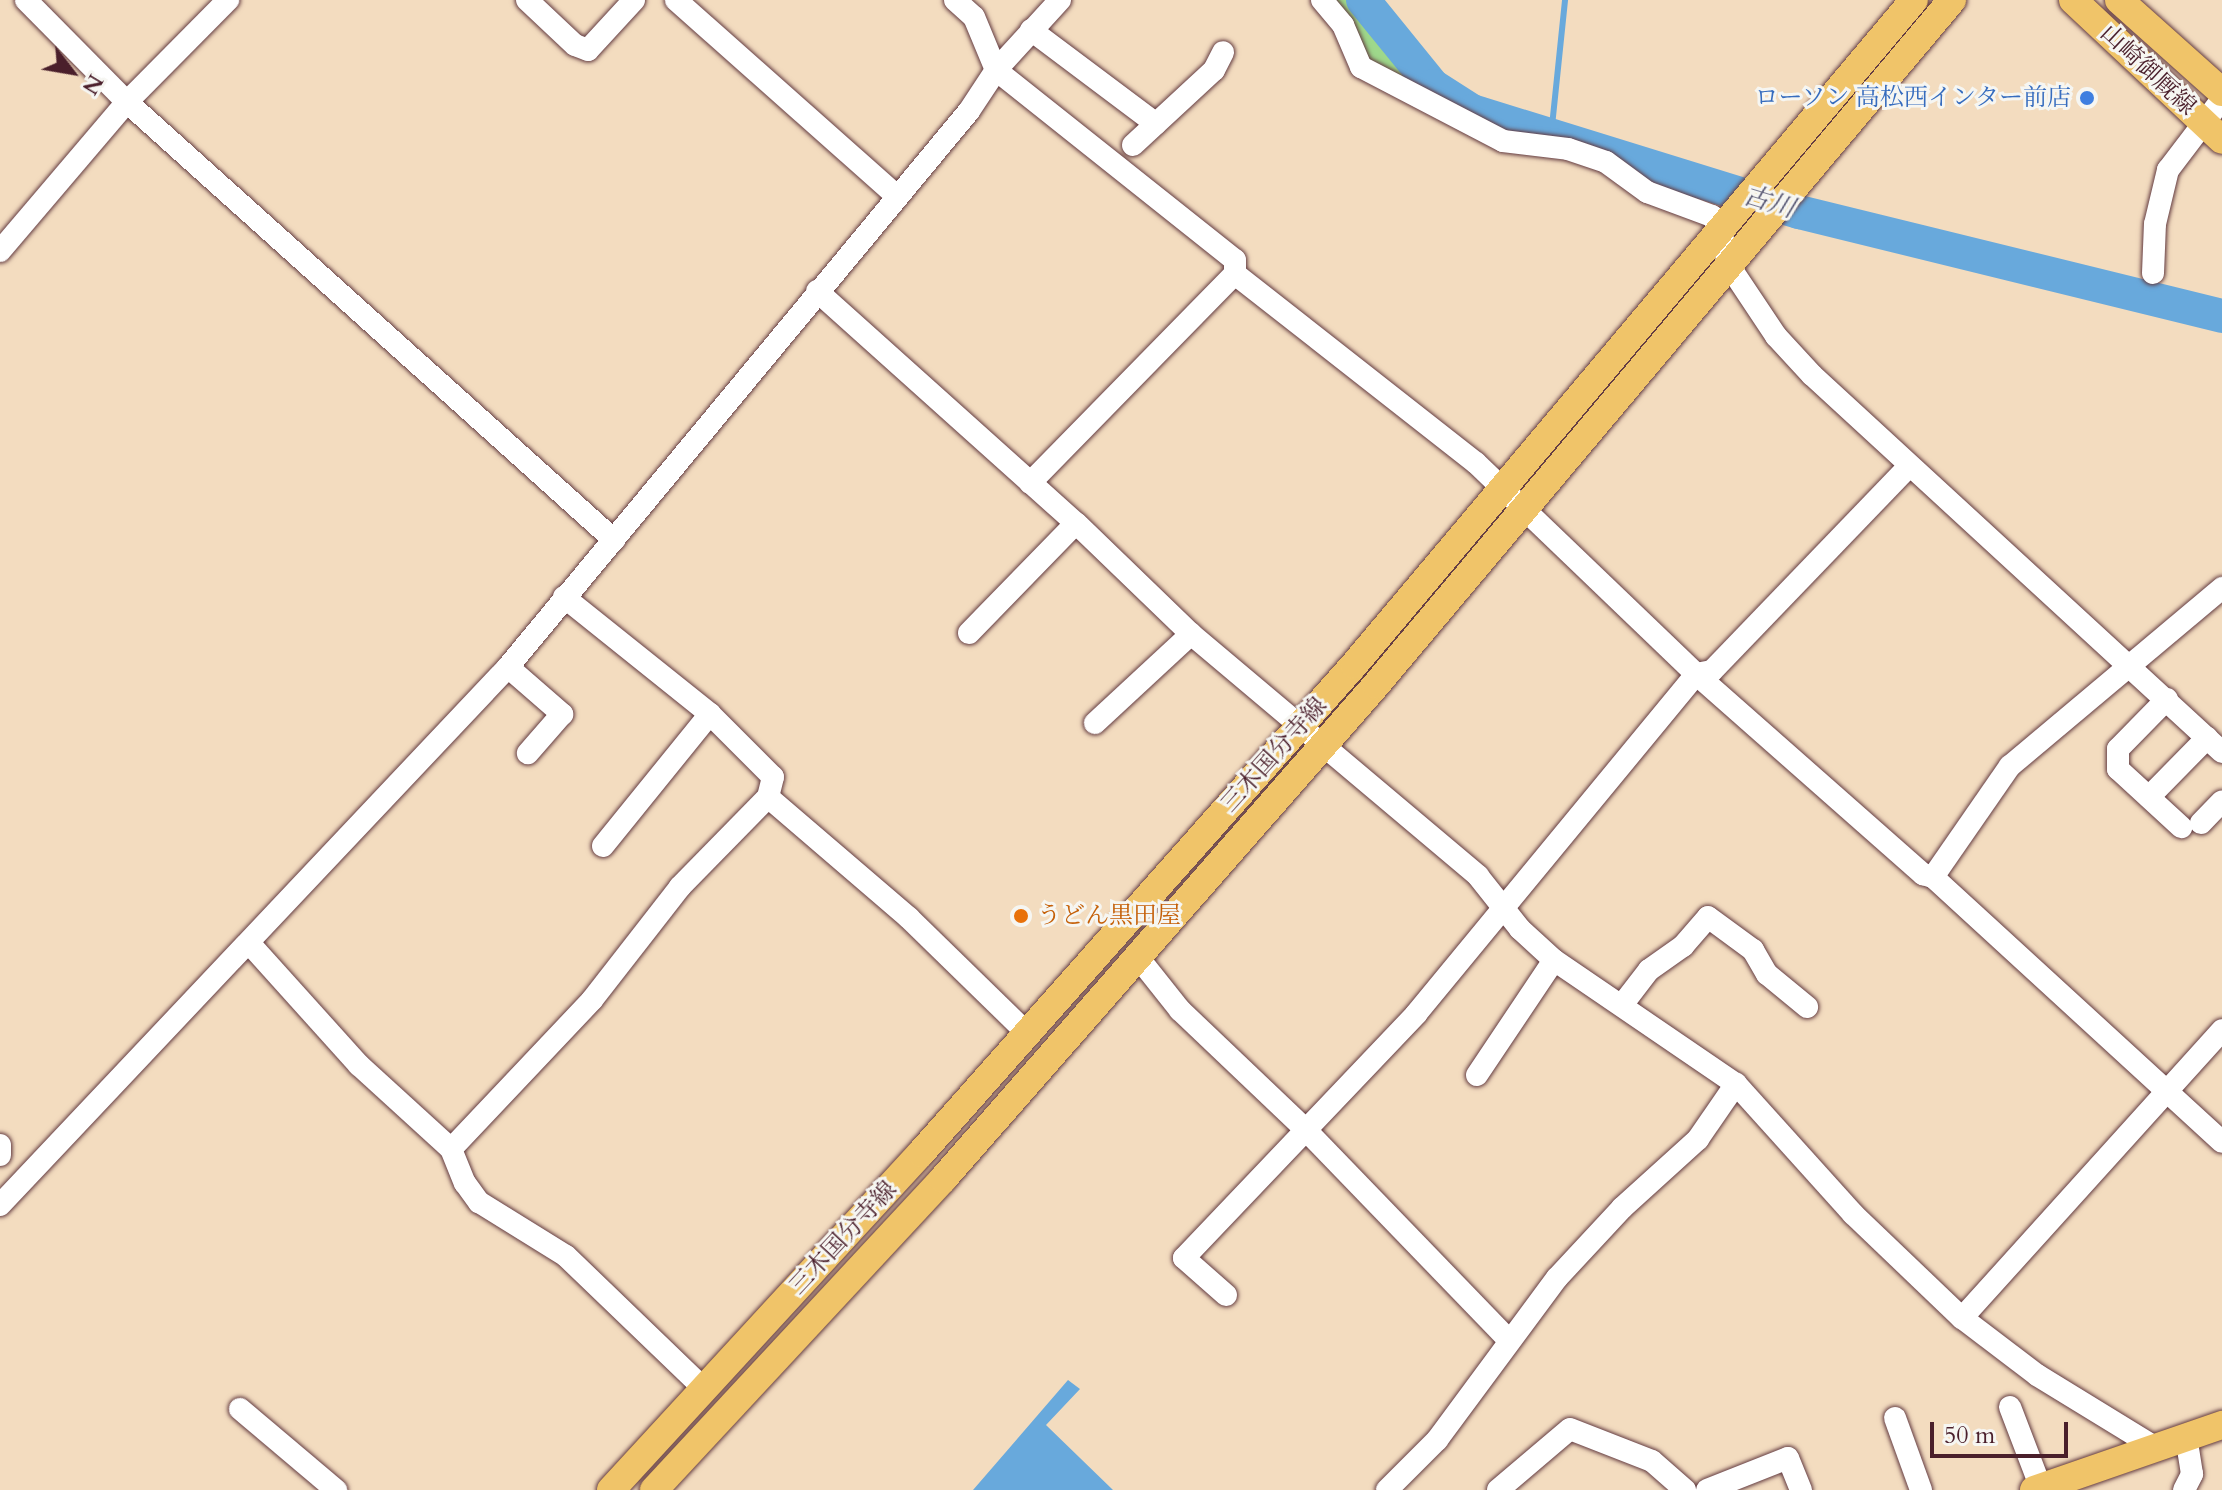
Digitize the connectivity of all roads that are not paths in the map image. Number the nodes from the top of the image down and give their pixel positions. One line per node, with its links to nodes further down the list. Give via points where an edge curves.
1 (26, 0): 18 (street)
2 (228, 0): 18 (street)
3 (527, 0): 4 (street, via 575,45 588,50)
4 (634, 0)
5 (676, 0): 22 (street)
6 (955, 0): 15 (street, via 974,17)
7 (1060, 0): 13 (street)
8 (1322, 0): 23 (street, via 1343,25 1361,67 1503,141 1568,149 1606,162 1647,192 1701,208)
9 (1914, 0): 23 (main road, 三木国分寺線)
10 (1952, 0): 25 (main road, 三木国分寺線)
11 (2073, 0): 20 (main road, 山崎御厩線)
12 (2119, 0): 16 (main road, 山崎御厩線)
13 (1031, 30): 15 (street); 19 (street)
14 (1223, 52): 19 (street, via 1214,70)
15 (996, 70): 22 (street, via 969,111); 27 (street, via 1235,260)
16 (2222, 92)
17 (2222, 99): 20 (street)
18 (127, 102): 24 (street); 34 (street)
19 (1156, 124): 21 (street)
20 (2213, 131): 26 (street, via 2168,170 2155,224)
21 (1133, 145)
22 (896, 195): 28 (street)
23 (1721, 229): 25 (street); 31 (main road, 三木国分寺線)
24 (0, 251)
25 (1728, 264): 29 (street, via 1776,336); 32 (main road, 三木国分寺線)
26 (2153, 273)
27 (1235, 274): 30 (street); 31 (street)
28 (817, 291): 30 (street); 34 (street)
29 (1909, 466): 40 (street); 41 (street, via 1712,671)
30 (1030, 483): 33 (street)
31 (1502, 489): 32 (street); 45 (main road, 三木国分寺線)
32 (1523, 509): 41 (street); 47 (main road, 三木国分寺線)
33 (1076, 523): 37 (street); 38 (street)
34 (614, 540): 36 (street)
35 (2222, 588): 40 (street)
36 (564, 597): 39 (street); 43 (street)
37 (969, 633)
38 (1191, 634): 44 (street); 45 (street)
39 (508, 667): 48 (street, via 562,714); 55 (street)
40 (2127, 667): 42 (street); 53 (street, via 2010,766)
41 (1696, 674): 53 (street, via 1923,874); 54 (street)
42 (2167, 699): 46 (street); 50 (street, via 2118,749 2118,769)
43 (710, 714): 49 (street, via 773,777); 52 (street)
44 (1095, 723)
45 (1298, 728): 47 (street); 61 (main road, 三木国分寺線)
46 (2214, 745): 50 (street)
47 (1320, 747): 54 (street, via 1478,876); 56 (main road, 三木国分寺線)
48 (528, 753)
49 (768, 797): 61 (street, via 909,918); 68 (street, via 680,887 592,1000)
50 (2149, 797): 51 (street, via 2191,825)
51 (2222, 801)
52 (603, 846)
53 (1933, 877): 64 (street)
54 (1506, 907): 57 (street, via 1520,929); 65 (street, via 1416,1014)
55 (250, 944): 68 (street, via 359,1065); 70 (street)
56 (1137, 956): 65 (street, via 1180,1010); 85 (main road, 三木国分寺線, via 943,1179)
57 (1554, 960): 58 (street); 62 (street)
58 (1622, 1005): 59 (street, via 1649,970 1683,946 1708,917 1753,950 1767,974); 63 (street)
59 (1807, 1007)
60 (2222, 1030): 64 (street)
61 (1027, 1033): 75 (main road, 三木国分寺線)
62 (1477, 1075)
63 (1736, 1084): 73 (street, via 1853,1214); 74 (street, via 1698,1139 1622,1208)
64 (2165, 1092): 66 (street); 73 (street)
65 (1304, 1128): 72 (street, via 1184,1258); 74 (street)
66 (2222, 1142)
67 (0, 1145): 69 (street)
68 (451, 1149): 75 (street, via 479,1202 566,1256)
69 (0, 1155)
70 (10, 1180): 71 (street)
71 (0, 1205)
72 (1226, 1295)
73 (1962, 1318): 81 (street, via 2037,1375)
74 (1509, 1340): 86 (street, via 1437,1440)
75 (704, 1389): 84 (main road, 三木国分寺線)
76 (2010, 1407): 82 (street)
77 (240, 1409): 83 (street)
78 (1895, 1418): 91 (street)
79 (2222, 1425): 80 (main road)
80 (2186, 1437): 81 (main road); 92 (street, via 2192,1474)
81 (2156, 1448): 82 (main road)
82 (2038, 1489)
83 (336, 1490)
84 (611, 1490)
85 (654, 1490)
86 (1387, 1490)
87 (1498, 1490): 88 (street, via 1570,1429 1652,1461)
88 (1685, 1490)
89 (1707, 1490): 90 (street, via 1788,1458)
90 (1801, 1490)
91 (1921, 1490)
92 (2184, 1490)

